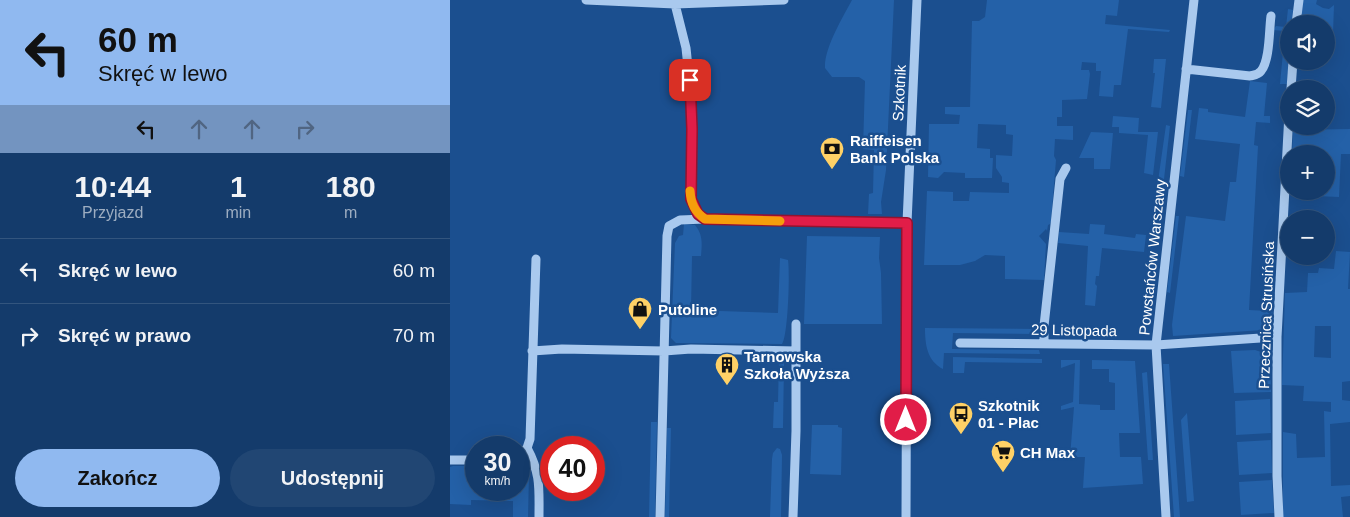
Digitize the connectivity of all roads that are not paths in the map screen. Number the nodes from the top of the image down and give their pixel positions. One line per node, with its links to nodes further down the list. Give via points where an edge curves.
1 (586, 0): 6 (street)
2 (784, 0): 6 (street)
3 (917, 0): 13 (street, Szkotnik)
4 (1194, 0): 9 (street, Powstańców Warszawy)
5 (1298, 0): 7 (street)
6 (669, 2): 12 (street, via 686,48 691,96 691,199 698,214)
7 (1297, 15)
8 (1271, 16): 9 (street, via 1266,57 1257,75)
9 (1186, 69): 19 (street, Powstańców Warszawy)
10 (1288, 135): 16 (street, Przecznica Strusińska)
11 (1066, 168): 18 (street, via 1060,179)
12 (705, 219): 13 (street); 21 (street, via 680,220 673,223 668,232)
13 (907, 223): 30 (street, Szkotnik)
14 (536, 259): 20 (street)
15 (796, 324): 22 (street)
16 (1277, 337): 19 (street, 29 Listopada); 32 (street, Przecznica Strusińska)
17 (960, 343): 18 (street, 29 Listopada)
18 (1044, 344): 19 (street, 29 Listopada)
19 (1156, 345): 31 (street, Powstańców Warszawy)
20 (532, 350): 21 (street); 23 (street)
21 (664, 351): 22 (street); 28 (street)
22 (796, 351): 29 (street)
23 (530, 439)
24 (530, 453): 27 (street, via 538,474)
25 (450, 460): 26 (street)
26 (465, 460)
27 (539, 517)
28 (660, 517)
29 (793, 517)
30 (906, 517)
31 (1166, 517)
32 (1279, 517)

